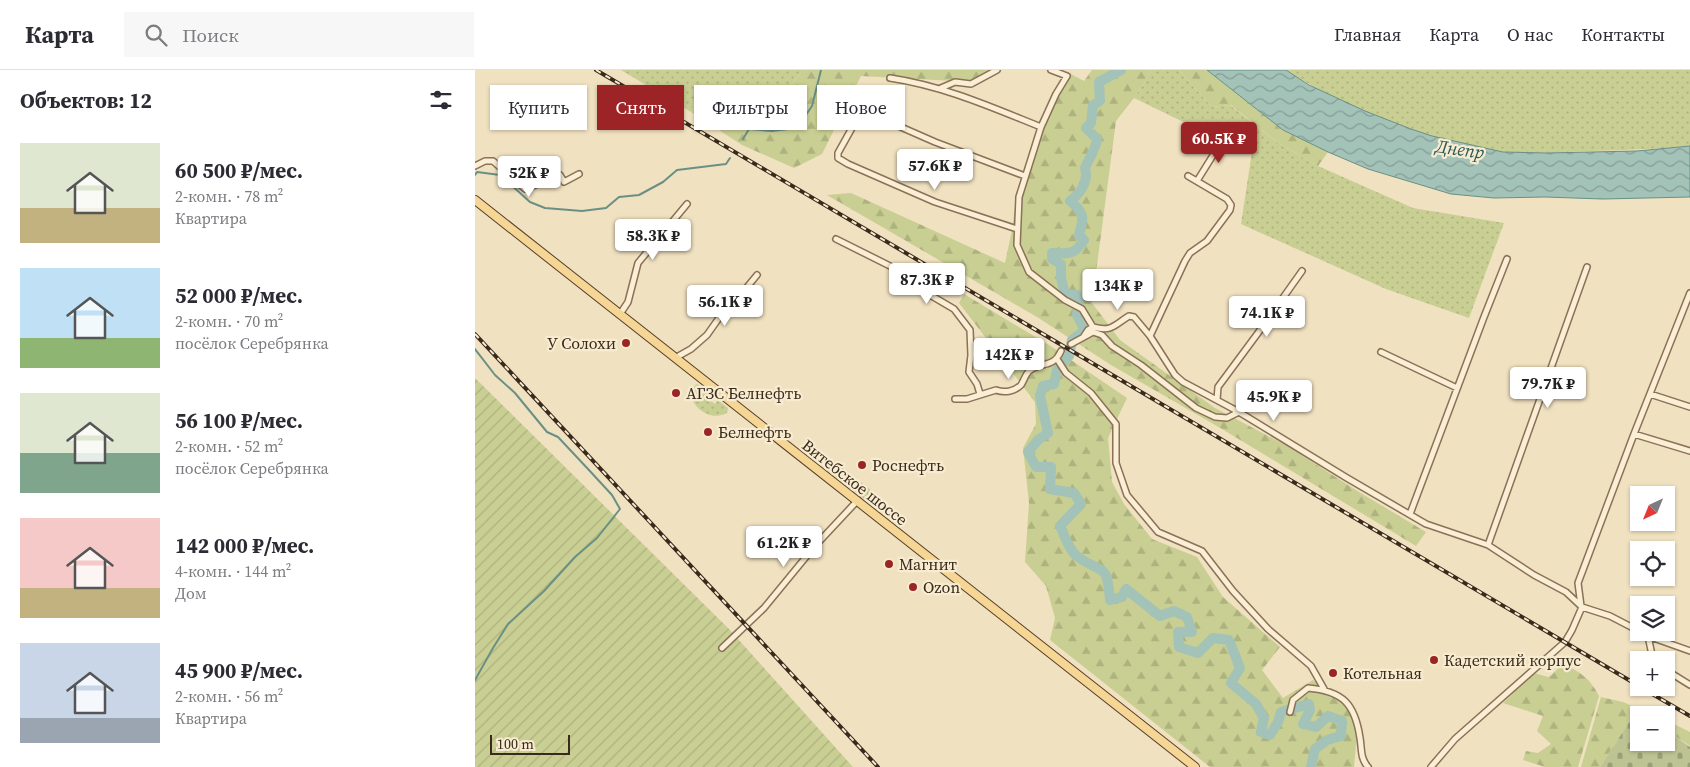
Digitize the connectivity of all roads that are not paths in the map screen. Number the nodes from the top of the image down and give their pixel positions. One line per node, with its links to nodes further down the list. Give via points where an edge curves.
1 (997, 70): 6 (street, via 971,84 955,82)
2 (1051, 70): 4 (street)
3 (1069, 70): 4 (street)
4 (1067, 76): 7 (street)
5 (890, 78): 6 (street)
6 (940, 88): 7 (street)
7 (1041, 127): 11 (street)
8 (1225, 136): 13 (street)
9 (475, 166): 10 (street, via 485,160 493,162 525,189 560,175 564,182)
10 (579, 174)
11 (1025, 176): 16 (street, via 1019,196); 16 (street, via 862,110 838,158 935,202)
12 (1188, 176): 13 (street)
13 (1197, 182): 27 (street, via 1227,199 1230,210 1207,242 1190,253)
14 (475, 200): 24 (main road, Витебское шоссе)
15 (687, 204): 24 (street, via 638,263 628,302)
16 (1017, 229): 25 (street, via 1017,245 1029,272 1065,300 1083,309)
17 (836, 239): 34 (street, via 892,267 920,289 954,309 970,330 969,372)
18 (1507, 259): 33 (street)
19 (1587, 267): 44 (street)
20 (1302, 271): 37 (street, via 1218,387)
21 (757, 274): 31 (street, via 707,335)
22 (1690, 293): 23 (street)
23 (1687, 309): 35 (street)
24 (620, 314): 31 (main road, Витебское шоссе)
25 (1093, 327): 26 (street); 27 (street, via 1105,330 1129,316 1135,317)
26 (1084, 336): 28 (street); 39 (street, via 1093,332 1102,335 1112,346 1196,408 1215,417 1227,418)
27 (1150, 336): 37 (street, via 1175,375)
28 (1071, 344)
29 (1061, 351): 32 (street)
30 (1381, 352): 33 (street)
31 (675, 358): 42 (main road, Витебское шоссе)
32 (1057, 359): 34 (street, via 1029,371 1021,385 1014,389); 52 (street, via 1066,373 1091,392 1116,424 1116,463 1127,495 1158,532 1202,551 1267,629 1311,666)
33 (1457, 388): 43 (street)
34 (979, 394): 36 (street)
35 (1650, 394): 38 (street); 40 (street)
36 (955, 399)
37 (1217, 400): 39 (street)
38 (1690, 407)
39 (1239, 412): 43 (street)
40 (1634, 434): 41 (street); 45 (street, via 1578,583)
41 (1690, 451)
42 (858, 500): 48 (street, via 764,608); 54 (main road, Витебское шоссе)
43 (1409, 514): 44 (street, via 1426,524)
44 (1488, 544): 45 (street, via 1566,592)
45 (1581, 607): 46 (street); 56 (street, via 1565,642 1455,739)
46 (1630, 627)
47 (1662, 641): 49 (street)
48 (722, 648)
49 (1690, 651)
50 (1675, 676): 51 (street)
51 (1690, 685)
52 (1324, 689): 53 (street, via 1308,688 1293,700); 55 (street, via 1339,696 1354,712 1363,760)
53 (1290, 712)
54 (1195, 767)
55 (1368, 767)
56 (1431, 767)

